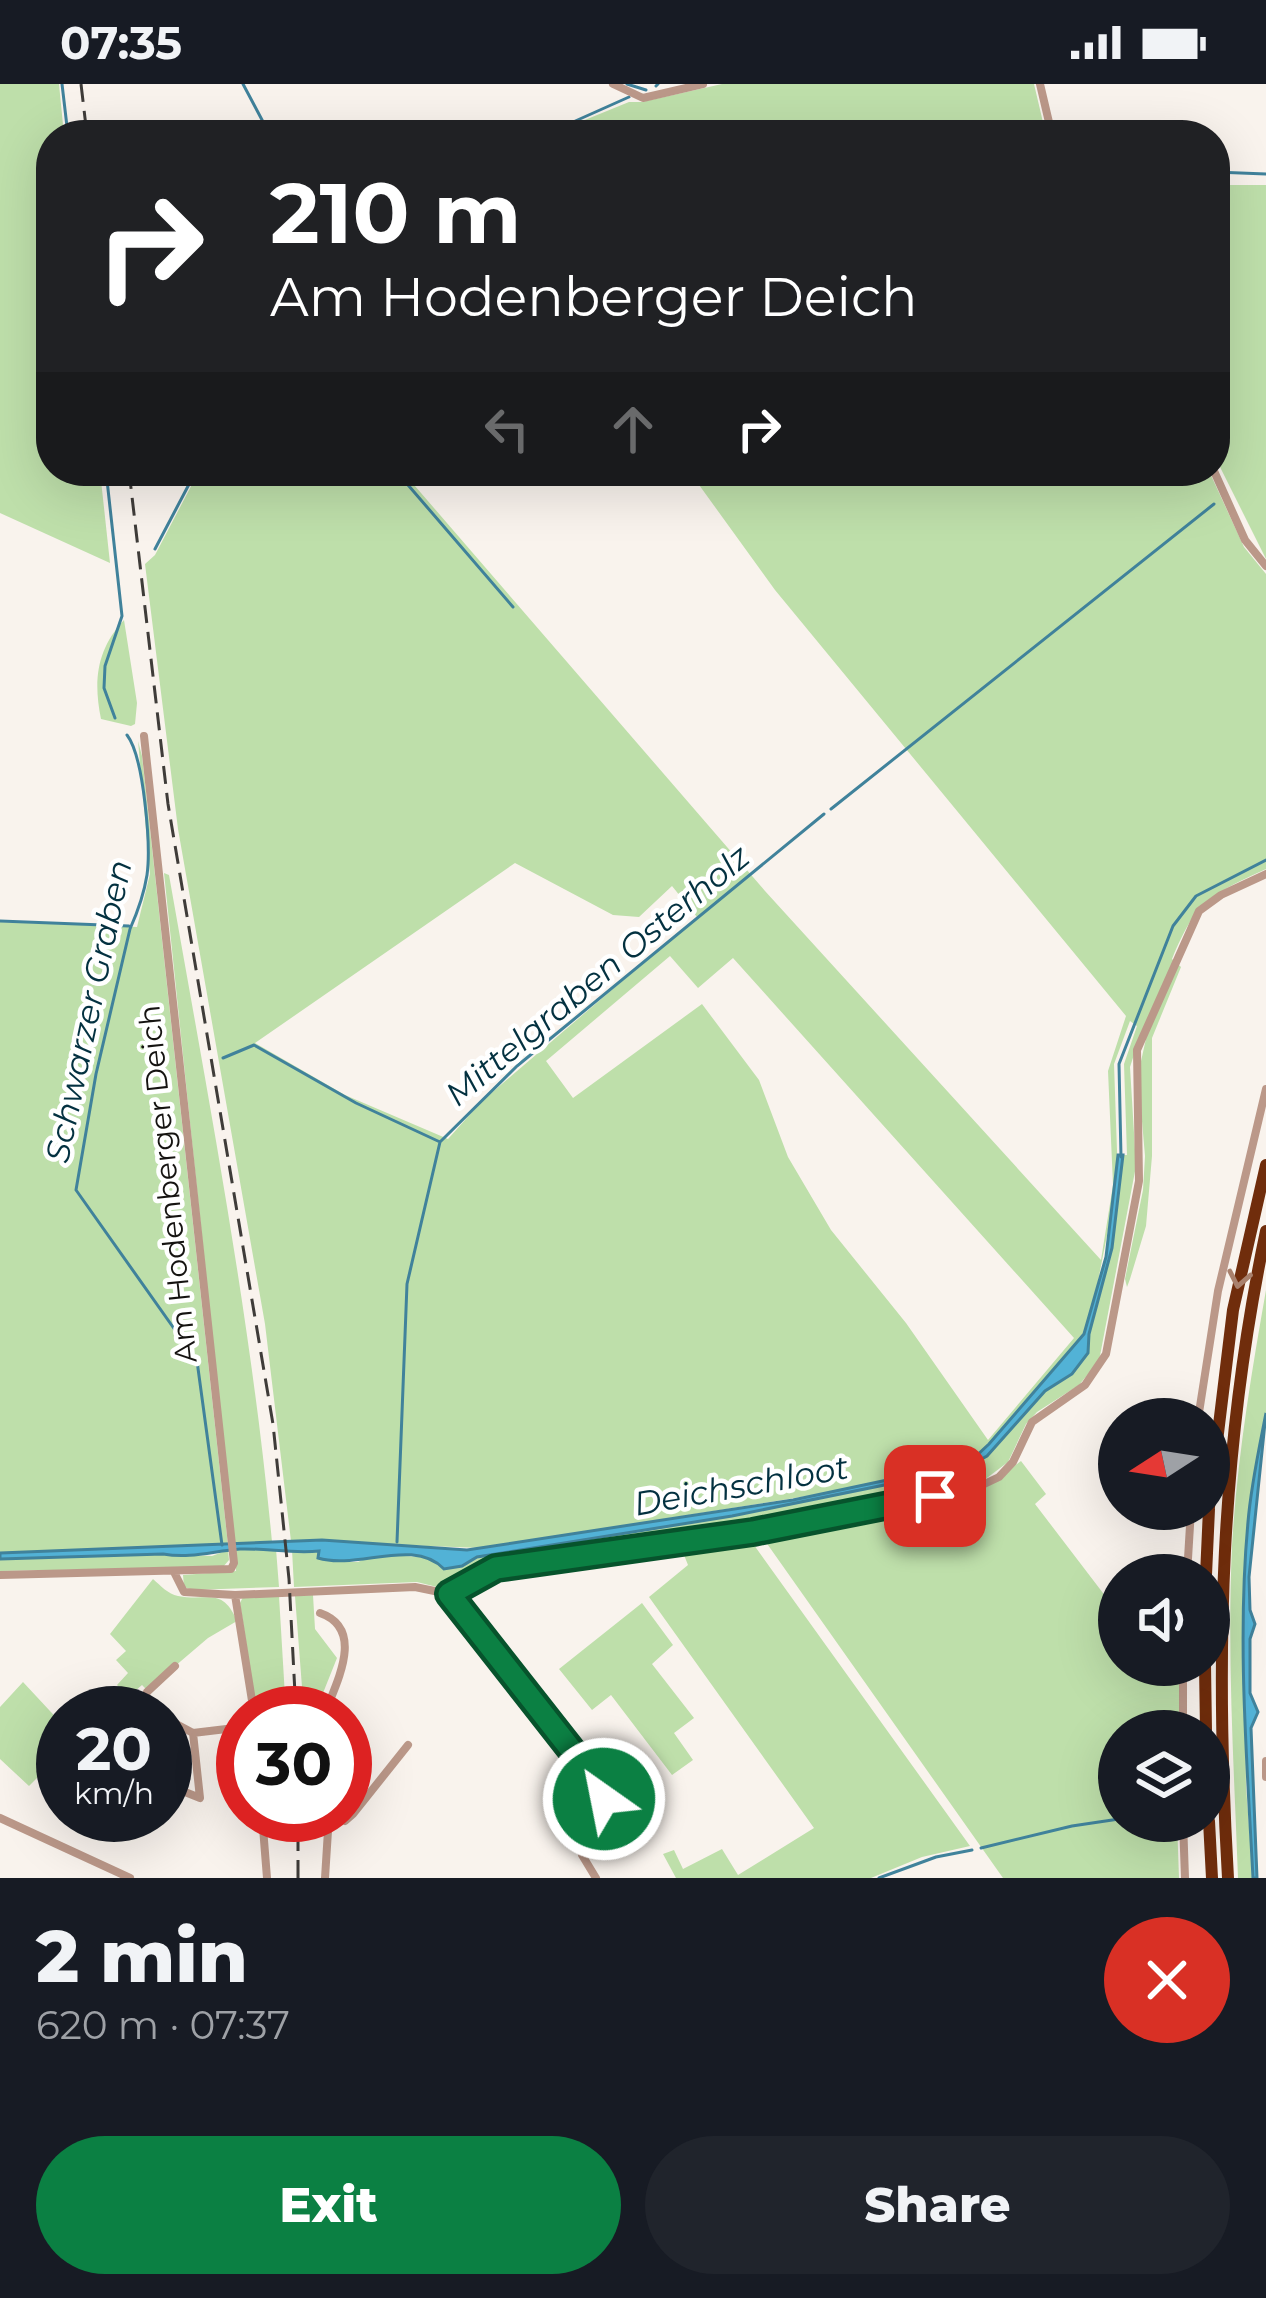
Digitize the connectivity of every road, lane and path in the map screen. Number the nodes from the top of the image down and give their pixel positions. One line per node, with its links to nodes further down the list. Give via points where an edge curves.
1 (613, 84): 2 (street, via 646,98)
2 (703, 84)
3 (1040, 84): 4 (street)
4 (1048, 120)
5 (1221, 486): 6 (street)
6 (1266, 566)
7 (144, 736): 14 (street, Am Hodenberger Deich, via 234,1563)
8 (1266, 874): 16 (street, via 1198,911 1137,1049 1139,1181 1106,1354 1085,1385 1042,1412 999,1477 753,1532 496,1568)
9 (1266, 1089): 12 (street)
10 (1266, 1165): 13 (highway, one-way to 13)
11 (1266, 1232): 41 (highway, via 1240,1366 1222,1556)
12 (1201, 1398)
13 (1222, 1398)
14 (173, 1572): 15 (street, Am Hodenberger Deich); 17 (street, Am Hodenberger Deich, via 184,1592)
15 (0, 1575)
16 (449, 1594): 17 (street, Am Hodenberger Deich, via 387,1587); 38 (street, via 602,1789 582,1855)
17 (235, 1595): 21 (street)
18 (320, 1613): 22 (street, via 338,1625 345,1647)
19 (175, 1666): 20 (street)
20 (153, 1686)
21 (250, 1686)
22 (335, 1686)
23 (216, 1730): 24 (street)
24 (193, 1733): 29 (street, via 200,1798)
25 (408, 1744): 28 (street)
26 (1266, 1761): 27 (street)
27 (1266, 1777)
28 (372, 1790)
29 (192, 1795)
30 (0, 1818): 35 (street)
31 (264, 1842): 36 (street)
32 (330, 1842): 37 (street)
33 (1184, 1842): 39 (street)
34 (1210, 1842): 40 (highway)
35 (130, 1878)
36 (267, 1878)
37 (325, 1878)
38 (596, 1878)
39 (1185, 1878)
40 (1212, 1878)
41 (1228, 1878)

